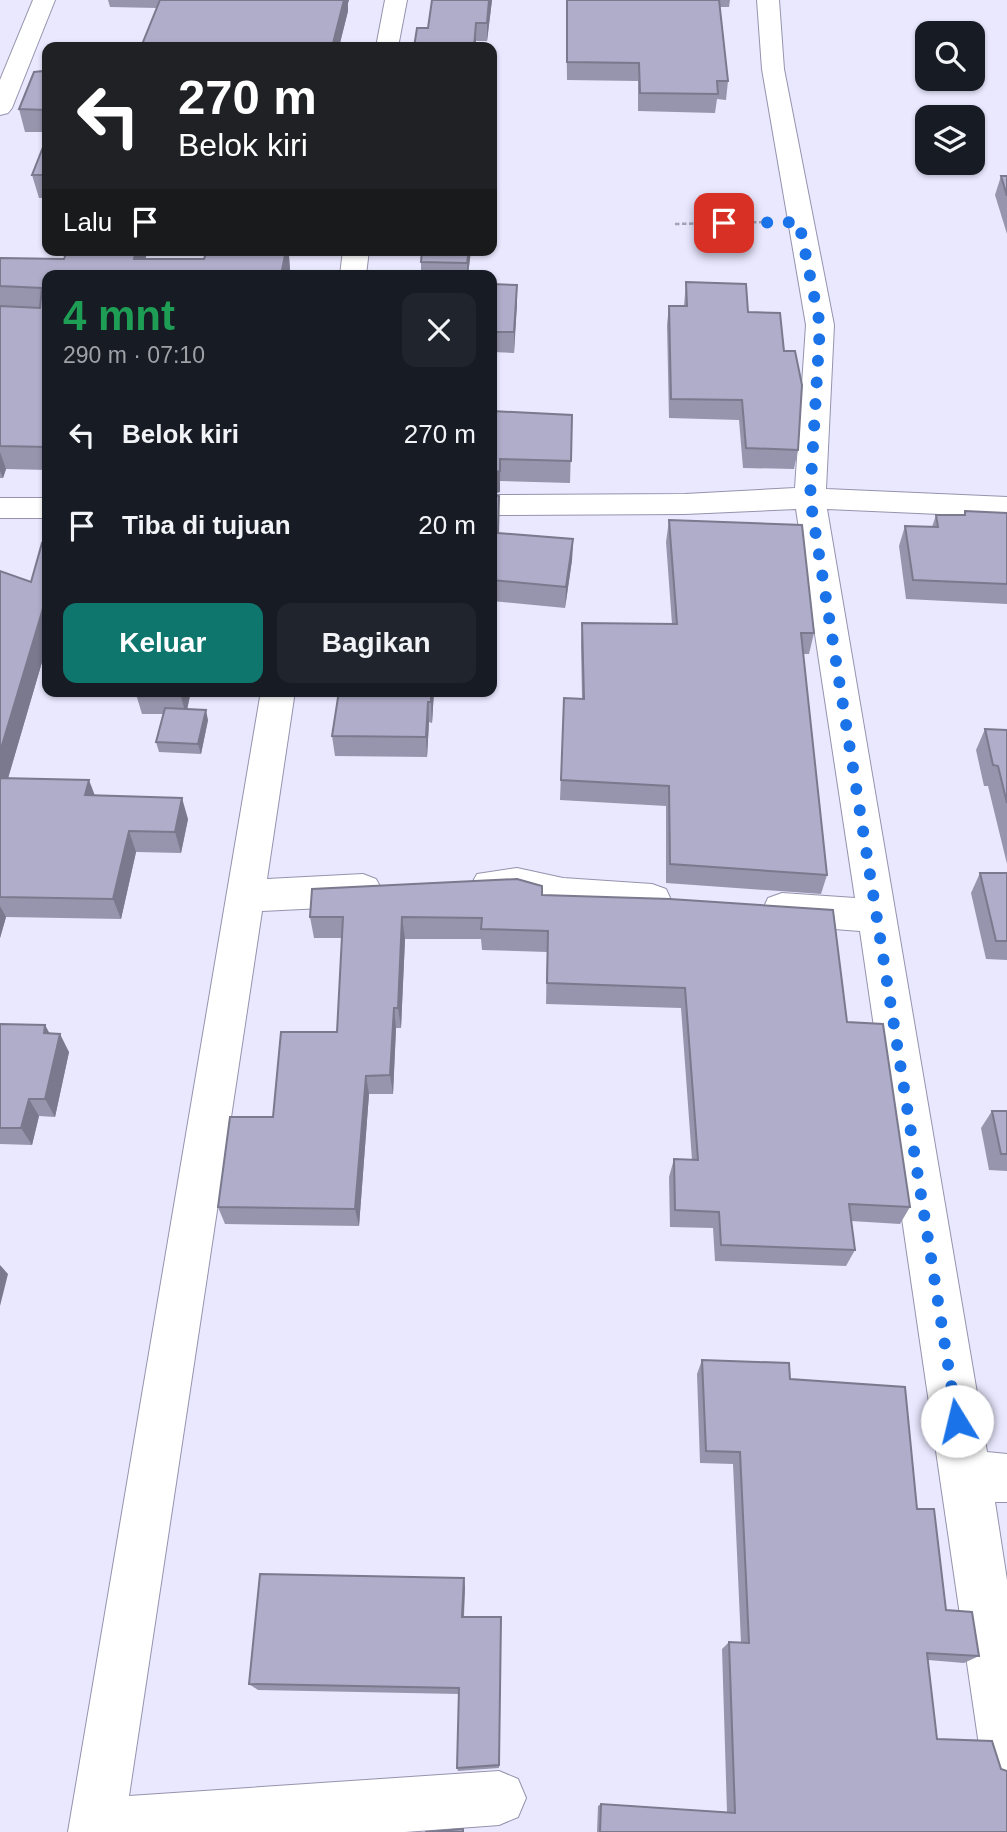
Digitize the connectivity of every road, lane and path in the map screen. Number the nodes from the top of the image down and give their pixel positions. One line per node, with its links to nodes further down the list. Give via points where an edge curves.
1 (44, 0): 5 (street)
2 (396, 0): 4 (street)
3 (768, 0): 8 (street, via 773,69)
4 (388, 42)
5 (10, 85): 6 (street); 7 (street)
6 (35, 85)
7 (0, 108)
8 (799, 222): 9 (path); 10 (street, via 820,325)
9 (675, 223)
10 (810, 498): 11 (street); 12 (street); 21 (street)
11 (497, 505)
12 (1007, 507)
13 (0, 508): 14 (street)
14 (42, 508)
15 (277, 697): 18 (street)
16 (449, 887): 19 (street, via 517,883 563,894)
17 (394, 889): 18 (street)
18 (243, 896): 25 (street)
19 (685, 903)
20 (754, 907): 21 (street)
21 (876, 916): 22 (street)
22 (987, 1477): 23 (street)
23 (1007, 1752)
24 (499, 1798): 25 (street)
25 (96, 1829)

